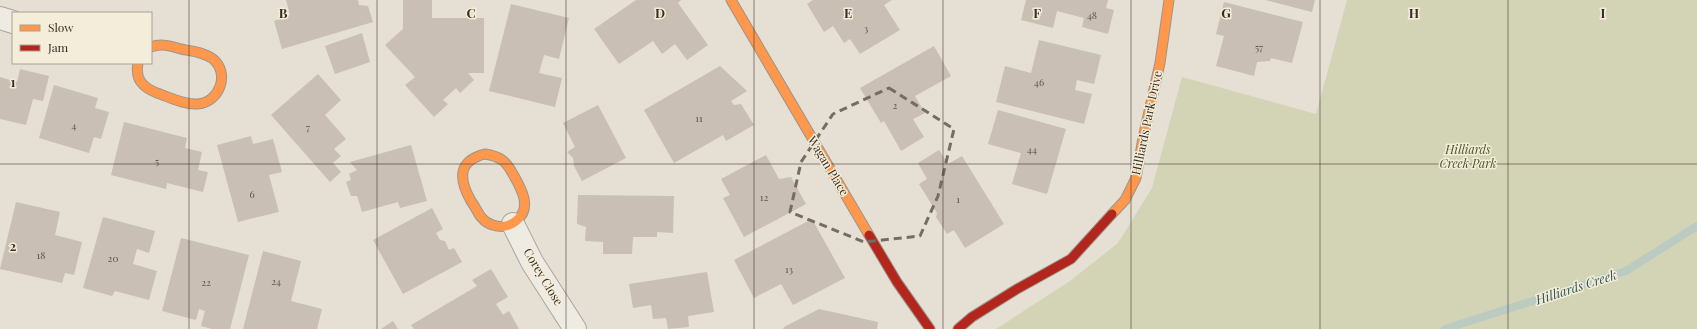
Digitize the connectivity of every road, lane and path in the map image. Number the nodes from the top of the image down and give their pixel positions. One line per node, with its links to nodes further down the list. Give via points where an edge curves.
1 (731, 0): 9 (street, Wagan Place, via 896,282)
2 (1169, 0): 10 (street, Hilliards Park Drive, via 1160,63 1136,178 1125,200 1071,259 1017,289 972,317)
3 (0, 18): 4 (street)
4 (12, 22)
5 (152, 47): 6 (street, via 162,44 206,55 212,59 221,72 221,87 218,94 197,104 146,89 138,76)
6 (138, 64)
7 (513, 224): 7 (street, via 502,227 491,225 482,219 463,185 462,174 466,164 474,156 495,155 504,162 524,196 525,207 521,217); 8 (street, Corey Close, via 532,262)
8 (575, 329)
9 (930, 329)
10 (958, 329)

